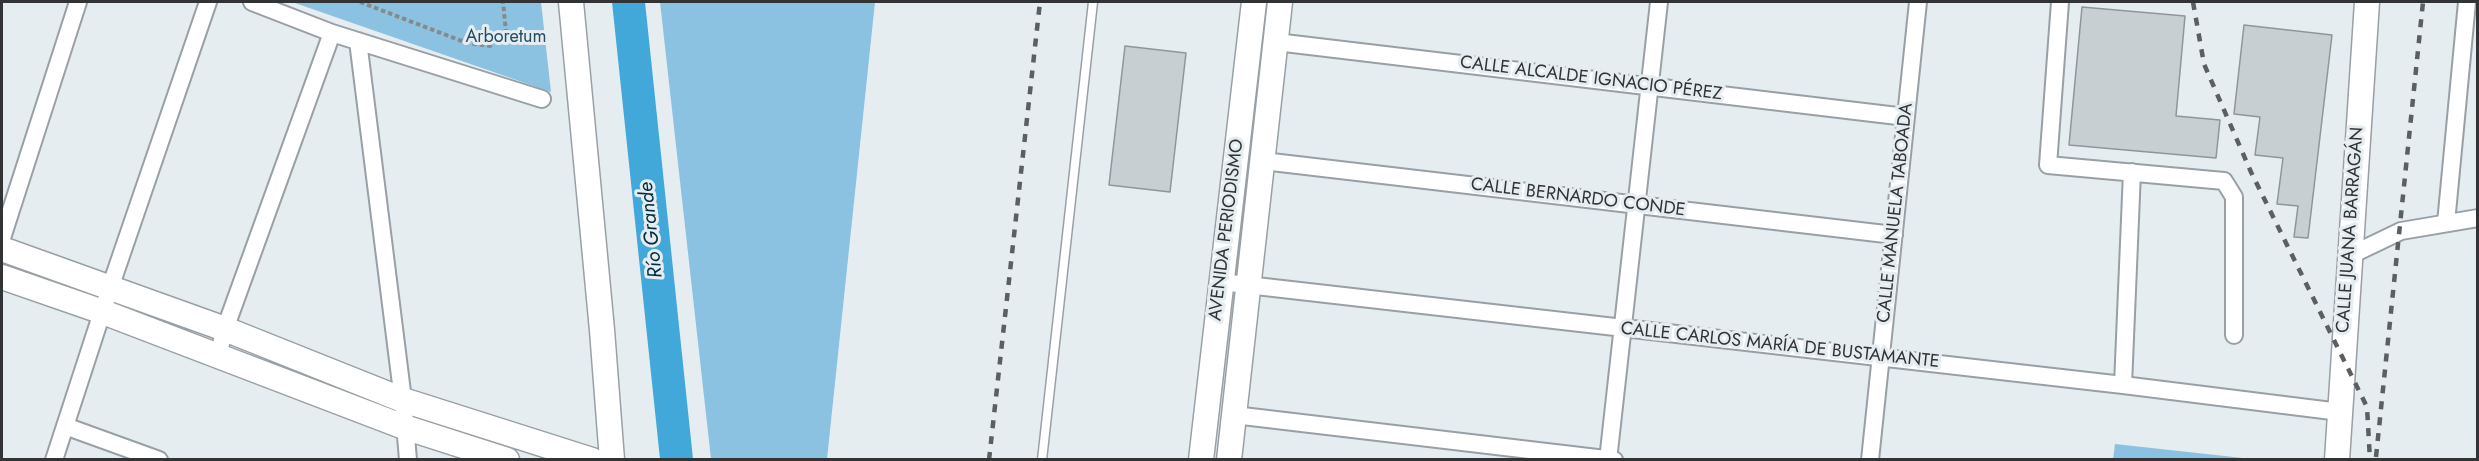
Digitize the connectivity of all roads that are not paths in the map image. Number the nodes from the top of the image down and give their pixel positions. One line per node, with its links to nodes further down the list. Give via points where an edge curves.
1 (78, 2): 25 (street)
2 (208, 2): 31 (street)
3 (252, 2): 13 (street)
4 (571, 2): 48 (street, via 602,330)
5 (1093, 2): 49 (lane)
6 (1254, 2): 29 (street, AVENIDA PERIODISMO)
7 (1280, 2): 15 (street, AVENIDA PERIODISMO)
8 (1659, 2): 16 (street)
9 (1918, 2): 18 (street, CALLE MANUELA TABOADA)
10 (2060, 2): 20 (street, via 2048,165)
11 (2367, 2): 27 (street, CALLE JUANA BARRAGÁN)
12 (2468, 2): 23 (street)
13 (332, 33): 14 (street); 34 (street)
14 (358, 41): 17 (street); 39 (street)
15 (1276, 42): 16 (street, CALLE ALCALDE IGNACIO PÉREZ); 19 (street, AVENIDA PERIODISMO)
16 (1650, 86): 18 (street, CALLE ALCALDE IGNACIO PÉREZ); 21 (street)
17 (542, 99)
18 (1906, 117): 24 (street, CALLE MANUELA TABOADA)
19 (1263, 161): 21 (street, CALLE BERNARDO CONDE); 30 (street, AVENIDA PERIODISMO)
20 (2132, 172): 35 (street, via 2224,181 2234,197); 38 (street)
21 (1637, 204): 24 (street, CALLE BERNARDO CONDE); 33 (street)
22 (2478, 218): 23 (street)
23 (2446, 223): 27 (street, via 2401,231)
24 (1894, 235): 37 (street, CALLE MANUELA TABOADA)
25 (2, 238)
26 (2, 249): 31 (street)
27 (2349, 256): 40 (street, CALLE JUANA BARRAGÁN)
28 (2, 277): 32 (street)
29 (1221, 282): 30 (street, CALLE CARLOS MARÍA DE BUSTAMANTE); 50 (street, AVENIDA PERIODISMO)
30 (1250, 286): 33 (street, CALLE CARLOS MARÍA DE BUSTAMANTE); 41 (street, AVENIDA PERIODISMO)
31 (110, 288): 32 (street); 34 (street)
32 (103, 312): 36 (street); 42 (street)
33 (1624, 328): 37 (street, CALLE CARLOS MARÍA DE BUSTAMANTE); 52 (street)
34 (225, 329): 36 (street); 39 (street)
35 (2234, 335)
36 (218, 355): 43 (street)
37 (1881, 357): 38 (street, CALLE CARLOS MARÍA DE BUSTAMANTE); 53 (street, CALLE MANUELA TABOADA)
38 (2123, 385): 40 (street, CALLE CARLOS MARÍA DE BUSTAMANTE)
39 (403, 400): 43 (street); 48 (street)
40 (2340, 412): 54 (street, CALLE JUANA BARRAGÁN)
41 (1234, 416): 51 (street, AVENIDA PERIODISMO); 52 (street)
42 (65, 426): 44 (street); 45 (street)
43 (404, 427): 46 (street); 47 (street)
44 (54, 459)
45 (159, 459)
46 (408, 459)
47 (507, 459)
48 (595, 459)
49 (1042, 459)
50 (1202, 459)
51 (1229, 459)
52 (1610, 459)
53 (1870, 459)
54 (2337, 459)

